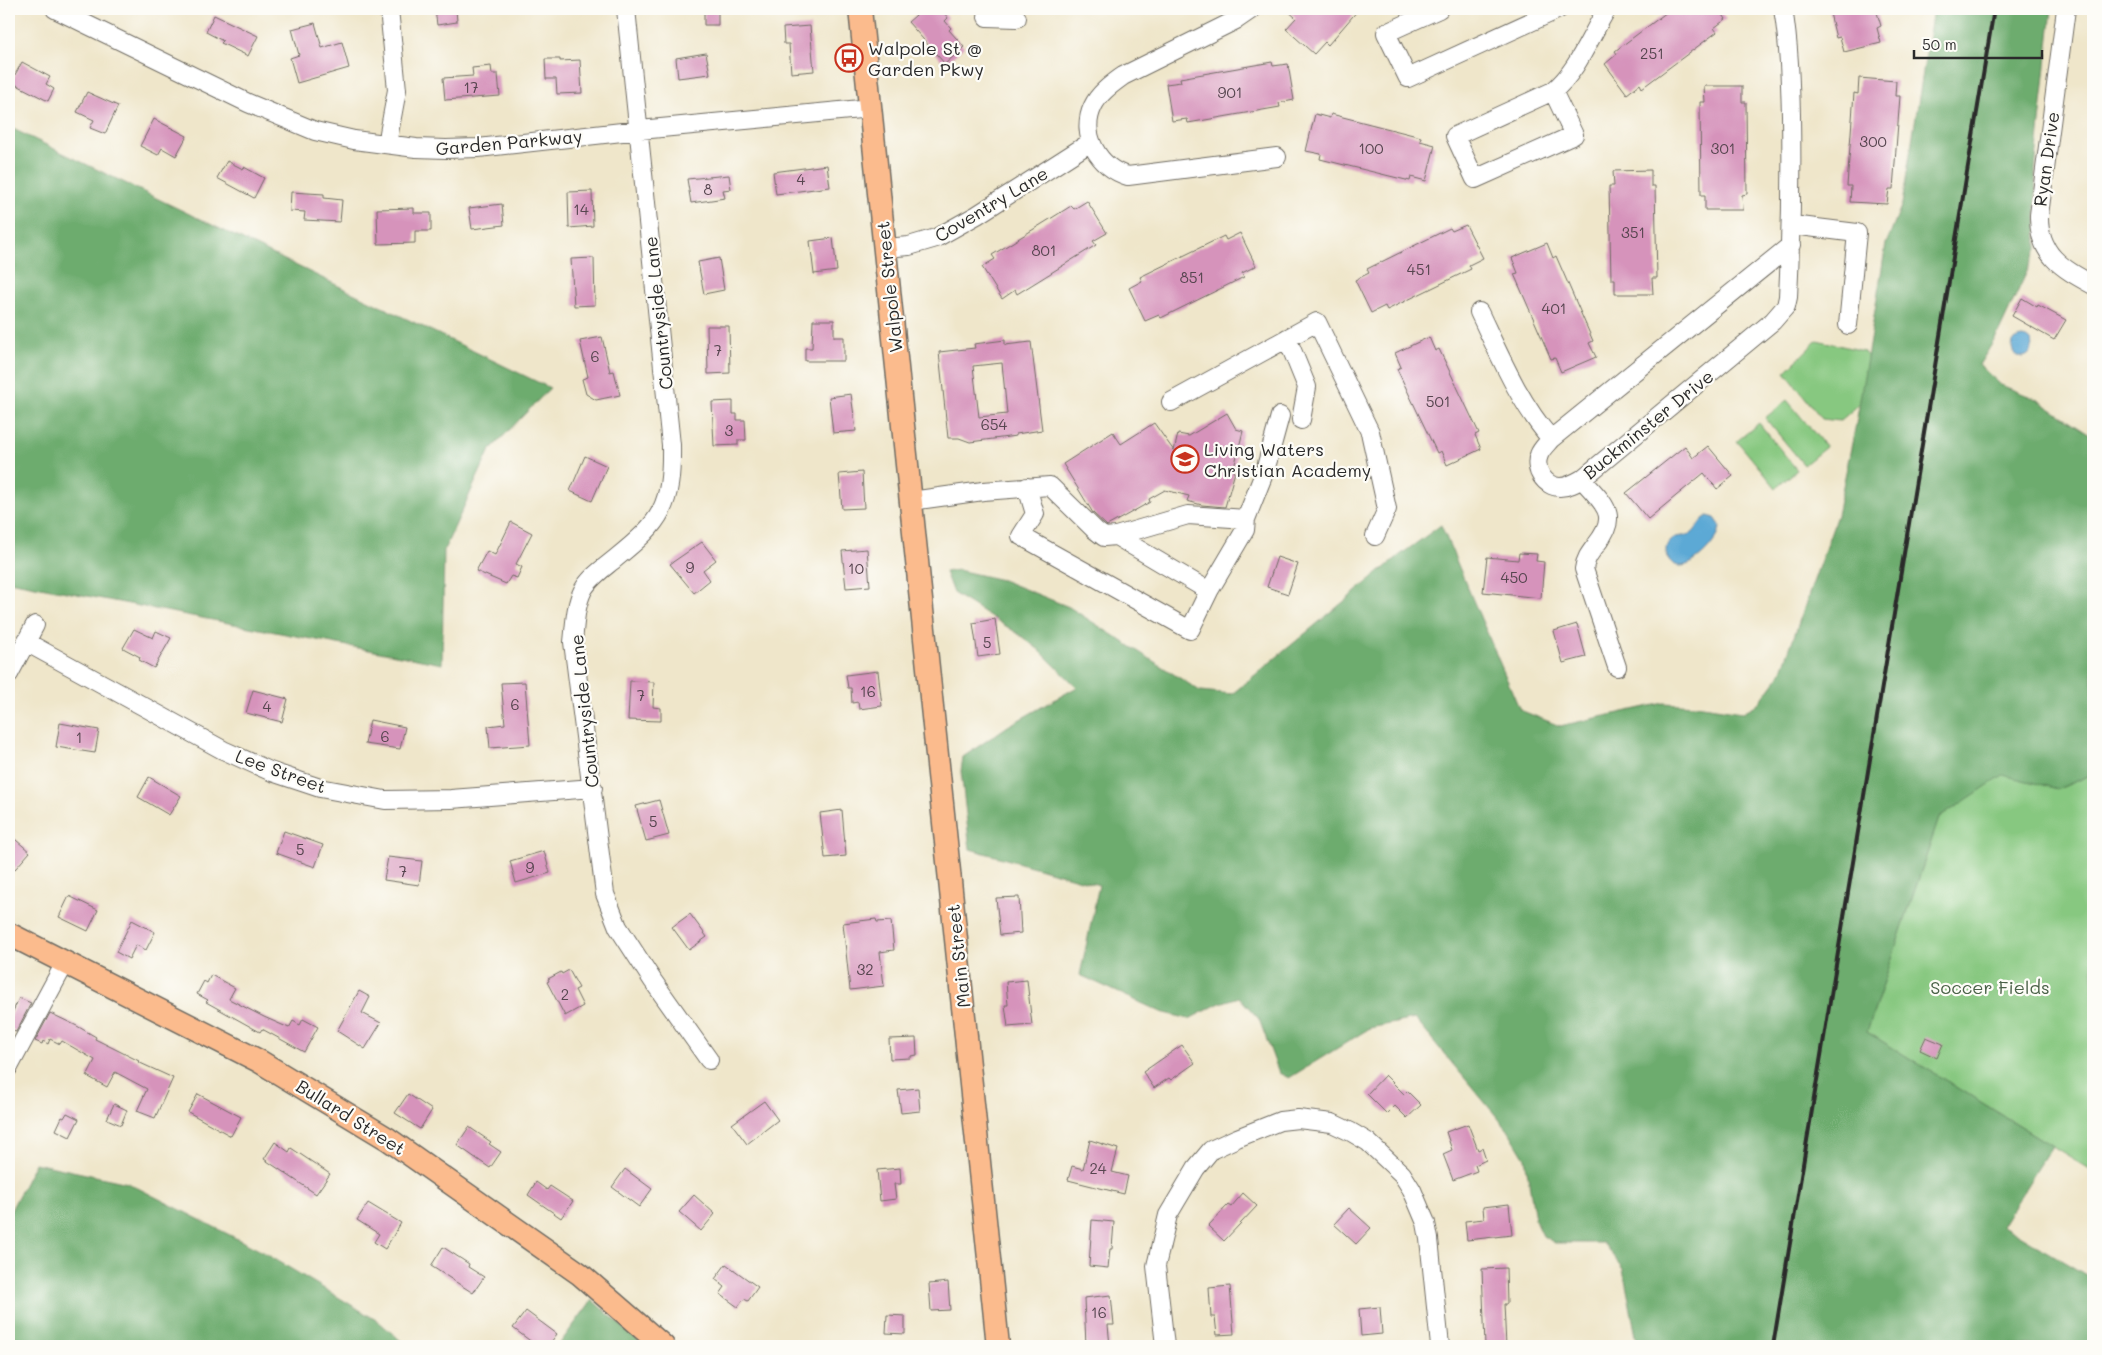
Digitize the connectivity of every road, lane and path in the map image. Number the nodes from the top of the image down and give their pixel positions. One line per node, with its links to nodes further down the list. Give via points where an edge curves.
1 (55, 9): 17 (street, Garden Parkway, via 280,117 315,131)
2 (390, 9): 17 (street, via 397,90)
3 (626, 9): 15 (street, Countryside Lane)
4 (860, 9): 14 (main road, Walpole Street)
5 (988, 9): 12 (street, via 987,18)
6 (1252, 9): 16 (street, via 1123,76 1112,85 1094,105 1089,118)
7 (1439, 9): 11 (street, via 1386,33 1408,78)
8 (1607, 9): 13 (street, via 1566,78)
9 (1783, 9): 19 (street, Buckminster Drive, via 1789,52)
10 (2066, 9): 22 (street, Ryan Drive, via 2039,227 2044,244 2057,263)
11 (1548, 11)
12 (1017, 18)
13 (1553, 91): 13 (street, via 1455,136 1475,180 1574,135)
14 (871, 108): 15 (street, Garden Parkway); 21 (main road, Walpole Street)
15 (640, 130): 17 (street, Garden Parkway, via 462,149); 42 (street, Countryside Lane, via 671,445 671,476 665,504 651,528 595,575 583,590 576,612 573,642)
16 (1091, 142): 18 (street, via 1105,164 1128,176); 21 (street, Coventry Lane, via 954,229 920,244)
17 (388, 144)
18 (1277, 157)
19 (1792, 225): 20 (street, Buckminster Drive); 24 (street, via 1857,233)
20 (1791, 245): 29 (street, Buckminster Drive); 30 (street, Buckminster Drive, via 1788,297 1781,314)
21 (885, 248): 32 (main road, Walpole Street)
22 (2093, 285)
23 (1479, 312): 29 (street, via 1529,412)
24 (1848, 325)
25 (1287, 338): 26 (street); 28 (street, via 1307,388); 35 (street, via 1317,322 1370,432 1388,509)
26 (1171, 402)
27 (1280, 416): 33 (street, via 1265,471)
28 (1301, 420)
29 (1551, 439): 30 (street, Buckminster Drive, via 1537,463 1544,479 1558,487)
30 (1582, 479): 40 (street, via 1602,503 1609,518 1604,535 1589,554 1584,570)
31 (1027, 487): 32 (street); 34 (street, via 1050,486 1104,537); 37 (street, via 1036,514 1021,536 1190,630)
32 (911, 501): 36 (main road, Walpole Street)
33 (1246, 519): 34 (street, via 1188,515); 37 (street, via 1245,530)
34 (1116, 536): 37 (street)
35 (1375, 536)
36 (918, 566): 48 (main road, Main Street)
37 (1209, 591)
38 (35, 626): 39 (street)
39 (26, 642): 41 (street); 42 (street, Lee Street, via 223,750 272,772 320,788 385,800 450,799)
40 (1617, 667)
41 (9, 674)
42 (593, 788): 45 (street, Countryside Lane, via 605,894 618,927)
43 (9, 934): 44 (main road, Bullard Street)
44 (65, 963): 46 (street); 47 (main road, Bullard Street, via 258,1061 388,1139 580,1274)
45 (709, 1060)
46 (9, 1067)
47 (663, 1346)
48 (998, 1346)
49 (1165, 1346): 50 (street, via 1156,1266 1173,1204 1211,1150 1280,1122 1298,1119 1332,1123 1368,1142 1407,1182 1430,1239)
50 (1440, 1346)

